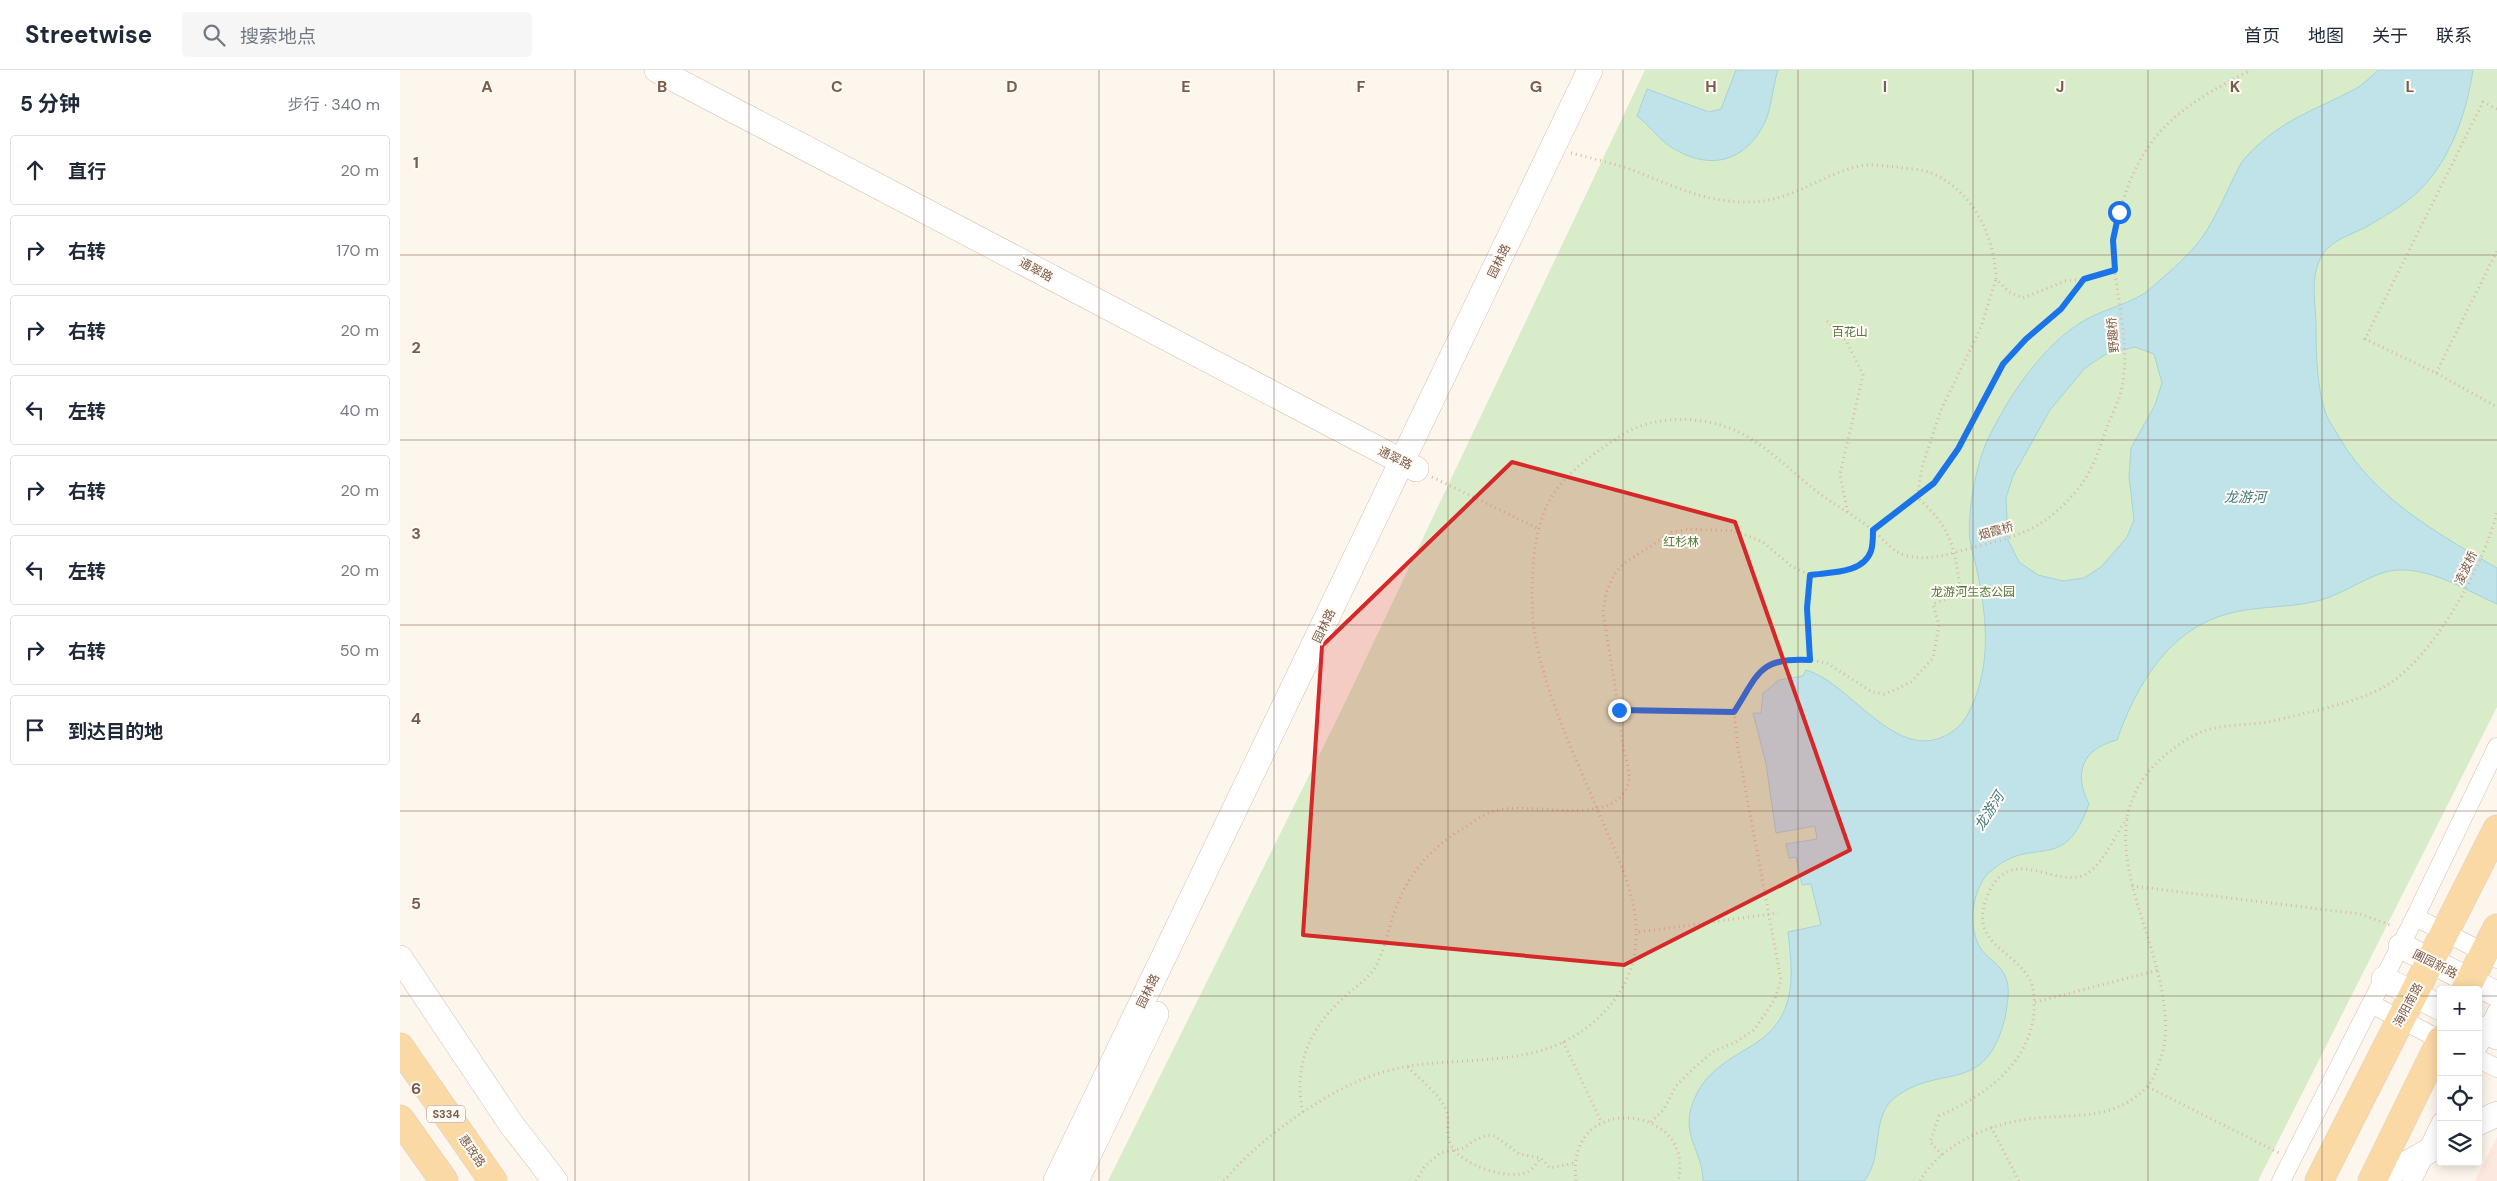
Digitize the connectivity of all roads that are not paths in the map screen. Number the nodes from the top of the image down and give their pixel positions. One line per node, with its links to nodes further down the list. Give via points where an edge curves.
1 (657, 70): 4 (street, 通翠路)
2 (1590, 70): 4 (street, 园林路)
3 (1608, 70): 4 (street, 园林路)
4 (1409, 466): 33 (street, 园林路); 34 (street, 园林路)
5 (2497, 747): 8 (street)
6 (2497, 829): 9 (main road, 海阳南路)
7 (2497, 928): 10 (main road)
8 (2408, 931): 9 (street); 12 (street, 圃园新路); 13 (street)
9 (2446, 932): 10 (street); 12 (main road, 海阳南路)
10 (2491, 956): 14 (main road)
11 (400, 958): 32 (street, via 511,1124)
12 (2430, 961): 14 (street, 圃园新路); 15 (main road, 海阳南路)
13 (2384, 979): 15 (street); 17 (street)
14 (2468, 985): 16 (street, 圃园新路)
15 (2414, 994): 18 (street); 19 (main road, 海阳南路)
16 (2497, 994)
17 (2371, 1004): 19 (street); 35 (street)
18 (2437, 1006)
19 (2400, 1018): 20 (street); 36 (main road, 海阳南路)
20 (2437, 1038)
21 (400, 1047): 31 (main road, 惠政路 / S334)
22 (2437, 1048): 37 (main road)
23 (2482, 1061): 24 (street)
24 (2497, 1068)
25 (2497, 1114): 27 (street)
26 (400, 1119): 30 (main road)
27 (2482, 1121)
28 (2437, 1135): 29 (street)
29 (2433, 1148): 38 (street); 39 (street)
30 (444, 1181)
31 (493, 1181)
32 (555, 1181)
33 (1056, 1181)
34 (1076, 1181)
35 (2281, 1181)
36 (2319, 1181)
37 (2372, 1181)
38 (2376, 1181)
39 (2412, 1181)

